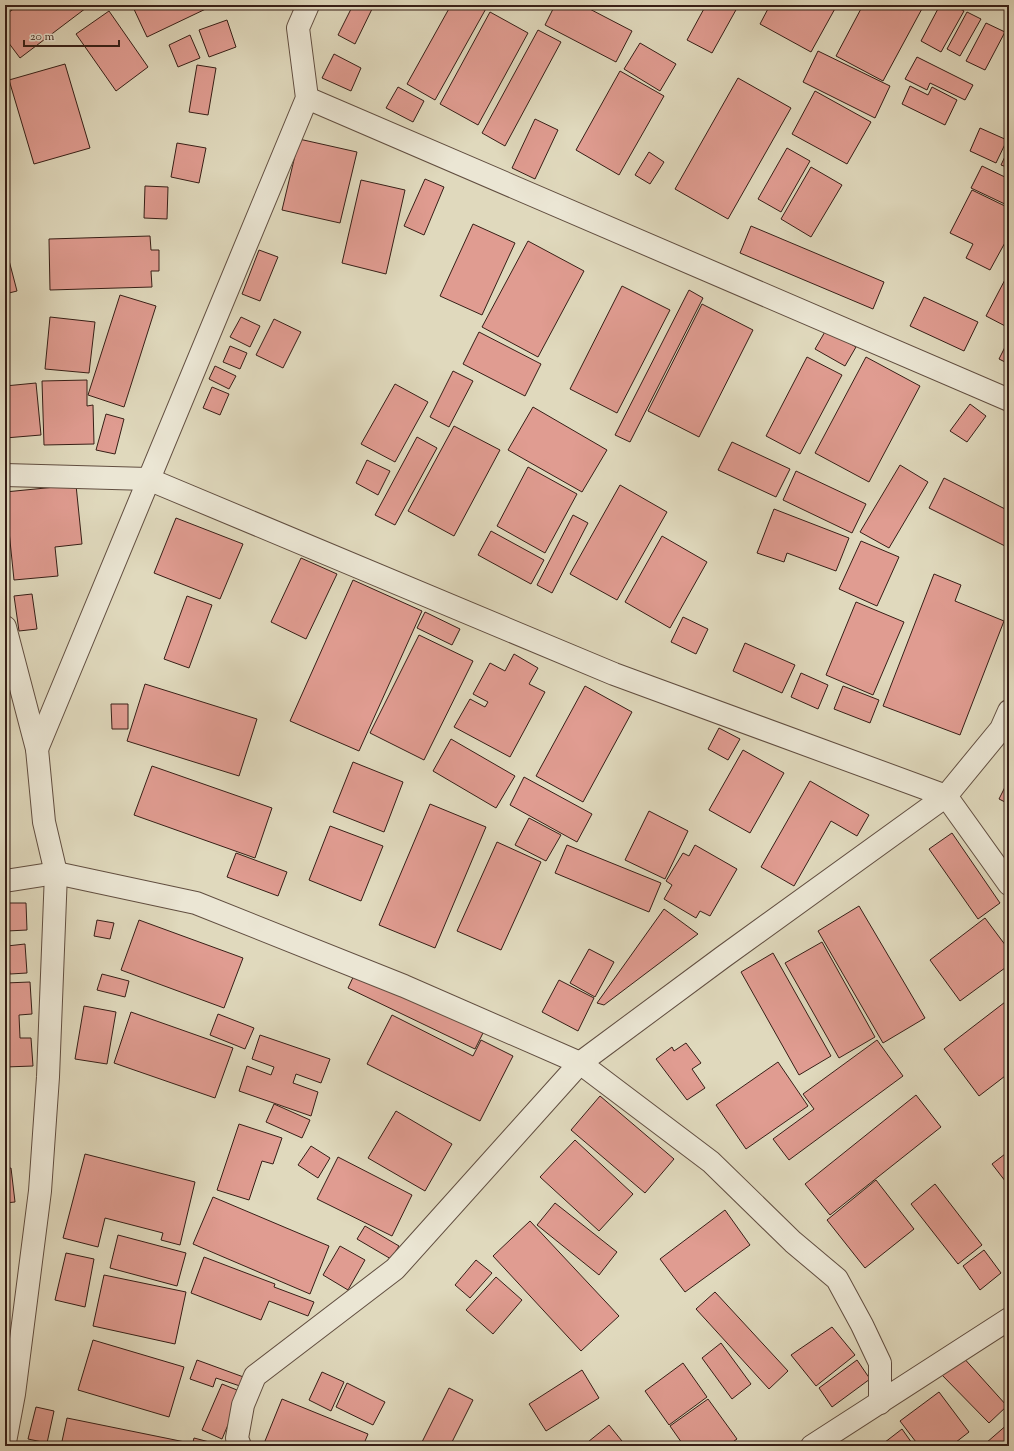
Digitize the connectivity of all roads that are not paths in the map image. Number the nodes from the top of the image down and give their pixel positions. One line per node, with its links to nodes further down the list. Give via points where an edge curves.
1 (288, 5): 3 (street)
2 (308, 5): 3 (street)
3 (298, 28): 4 (street)
4 (307, 98): 5 (street); 7 (street)
5 (1009, 400)
6 (5, 475): 7 (street)
7 (148, 479): 10 (street); 11 (street, via 614,674)
8 (5, 627): 10 (street)
9 (1009, 711): 11 (street, via 1001,729)
10 (37, 749): 12 (street, via 44,822)
11 (946, 796): 14 (street); 15 (street)
12 (56, 873): 13 (street); 15 (street, via 196,903 404,986); 18 (street, via 48,1077 40,1191 14,1394)
13 (5, 881)
14 (1009, 884)
15 (580, 1063): 17 (street, via 711,1162 793,1242 836,1279 880,1363); 19 (street, via 395,1269 255,1376 242,1405 237,1438)
16 (1009, 1319): 17 (street)
17 (880, 1403): 20 (street)
18 (5, 1442)
19 (240, 1446)
20 (812, 1446)

